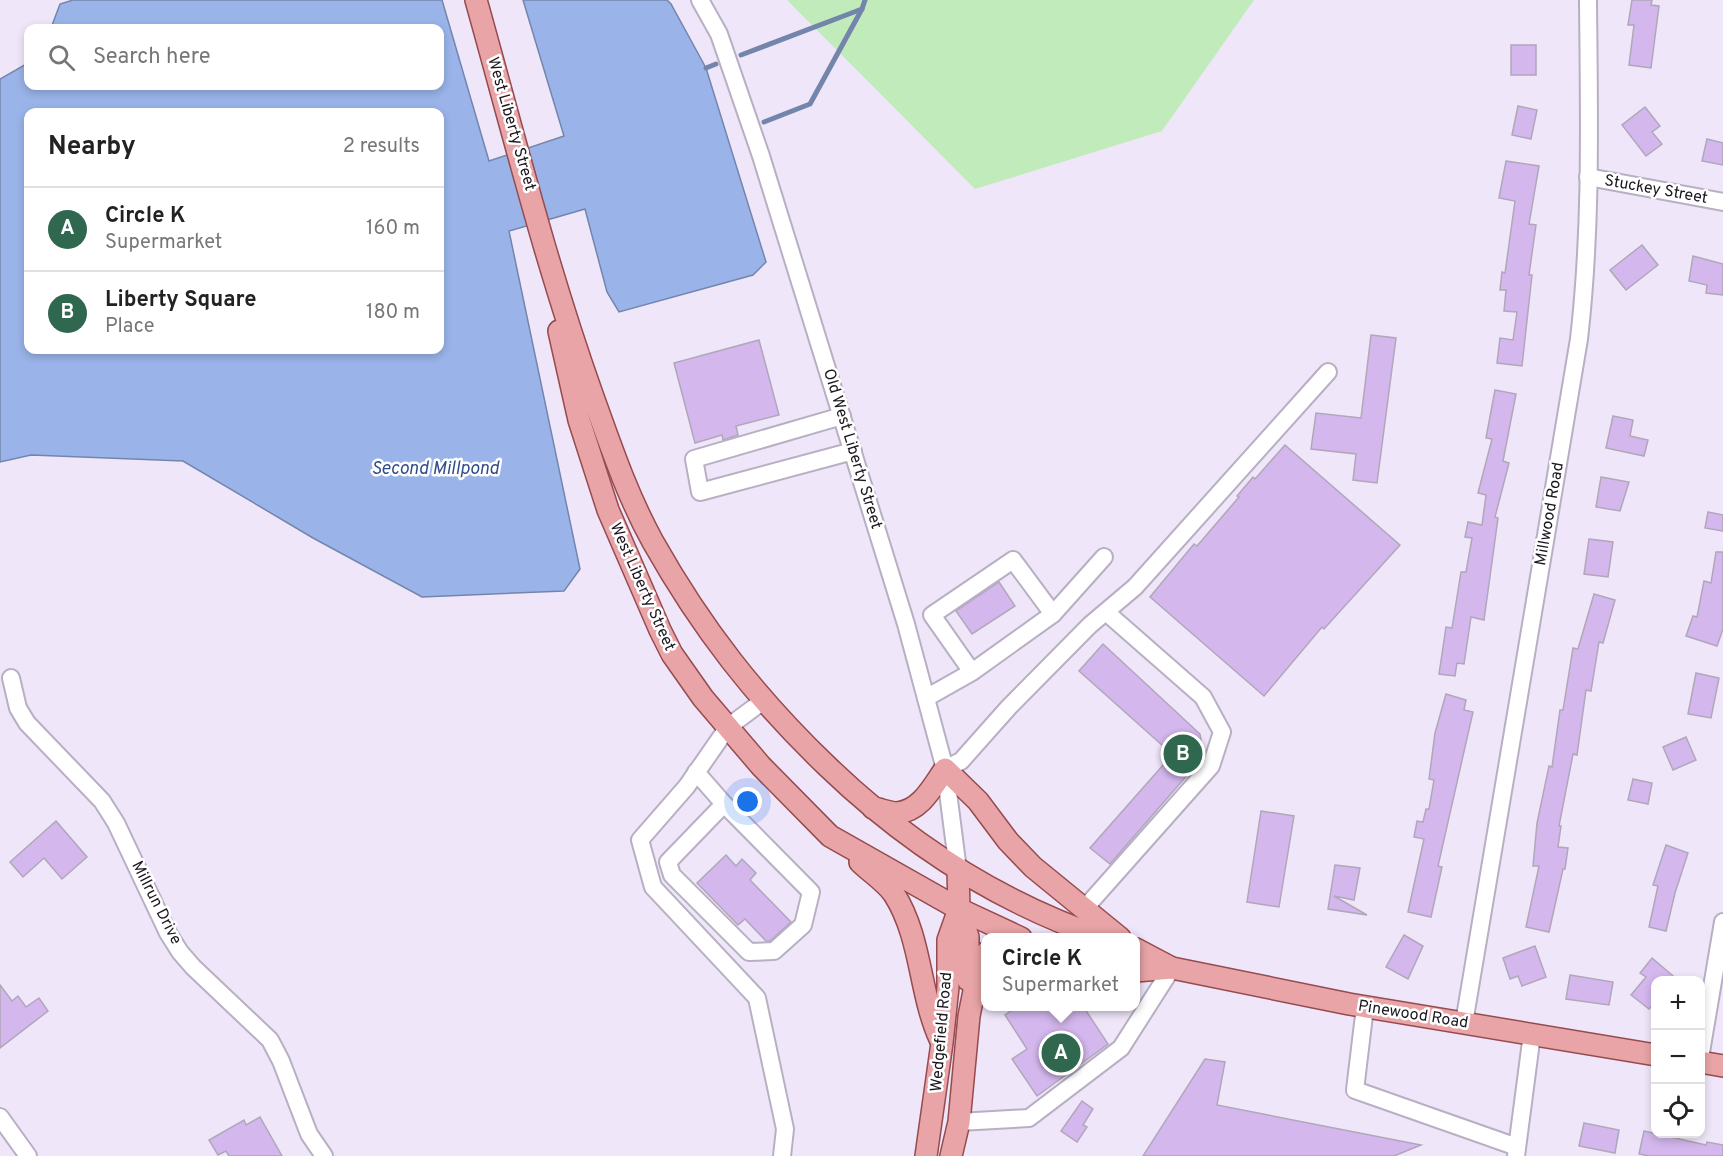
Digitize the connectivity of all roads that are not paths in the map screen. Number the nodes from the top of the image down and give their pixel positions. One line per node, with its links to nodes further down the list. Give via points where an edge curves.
1 (476, 0): 6 (main road, West Liberty Street)
2 (700, 0): 8 (street, Old West Liberty Street, via 719,34 736,81)
3 (1588, 0): 4 (street, Millwood Road)
4 (1588, 177): 5 (street, Stuckey Street); 42 (street, Millwood Road, via 1579,339)
5 (1723, 202)
6 (545, 248): 18 (main road, West Liberty Street, via 607,437 640,515 704,625); 19 (main road, West Liberty Street, via 579,420 608,510 672,654)
7 (1328, 372): 11 (street, via 1135,587)
8 (842, 416): 9 (street, Old West Liberty Street); 9 (street, via 694,459 700,492)
9 (853, 450): 14 (street, Old West Liberty Street)
10 (1104, 557): 12 (street)
11 (1106, 612): 20 (street, via 1009,707 962,761); 29 (street, via 1203,697 1222,732 1211,766)
12 (1053, 614): 13 (street, via 1013,560); 15 (street)
13 (932, 615): 14 (street); 15 (street)
14 (906, 624): 17 (street, Old West Liberty Street)
15 (972, 672): 17 (street)
16 (11, 678): 53 (street, Millrun Drive, via 18,708 27,723 102,801 116,823 180,952 270,1041 309,1134)
17 (926, 698): 20 (street, Old West Liberty Street)
18 (763, 701): 19 (street); 23 (main road, West Liberty Street)
19 (728, 727): 21 (street); 24 (main road, West Liberty Street)
20 (945, 769): 23 (main road, via 925,799 910,809 897,813); 25 (street, Old West Liberty Street); 29 (main road, via 1034,867)
21 (696, 772): 22 (street); 27 (street, via 640,840 653,886)
22 (724, 804): 26 (street, via 668,862 672,875); 34 (street, via 811,892 802,925 774,951 749,952)
23 (872, 807): 25 (main road, West Liberty Street)
24 (830, 836): 28 (main road, West Liberty Street); 45 (main road, via 893,893 913,939 932,1021)
25 (958, 870): 28 (main road, Old West Liberty Street); 32 (main road, via 1006,897)
26 (681, 884): 27 (street); 34 (street)
27 (664, 899): 36 (street)
28 (959, 909): 31 (main road); 41 (main road, via 968,937); 45 (main road, Wedgefield Road, via 948,940)
29 (1085, 909): 33 (main road)
30 (1723, 922): 44 (street)
31 (1010, 933)
32 (1089, 933)
33 (1114, 933)
34 (737, 940): 36 (street)
35 (1140, 951): 38 (main road, Pinewood Road)
36 (718, 957): 54 (street, via 757,998 785,1129)
37 (981, 960): 41 (main road)
38 (1172, 968): 39 (main road, Pinewood Road); 40 (main road, Pinewood Road); 50 (street, via 1121,1048 1029,1118)
39 (1140, 971)
40 (1365, 1007): 42 (main road, Pinewood Road); 51 (street, via 1355,1090)
41 (969, 1016): 50 (main road, Wedgefield Road)
42 (1464, 1023): 43 (main road, Pinewood Road)
43 (1532, 1034): 46 (main road, Pinewood Road); 51 (street)
44 (1705, 1035)
45 (942, 1043): 55 (main road, Wedgefield Road)
46 (1651, 1054)
47 (1705, 1061): 48 (main road)
48 (1723, 1066)
49 (0, 1117): 52 (street)
50 (959, 1122): 56 (main road, Wedgefield Road)
51 (1516, 1152)
52 (28, 1156)
53 (324, 1156)
54 (782, 1156)
55 (926, 1156)
56 (951, 1156)

